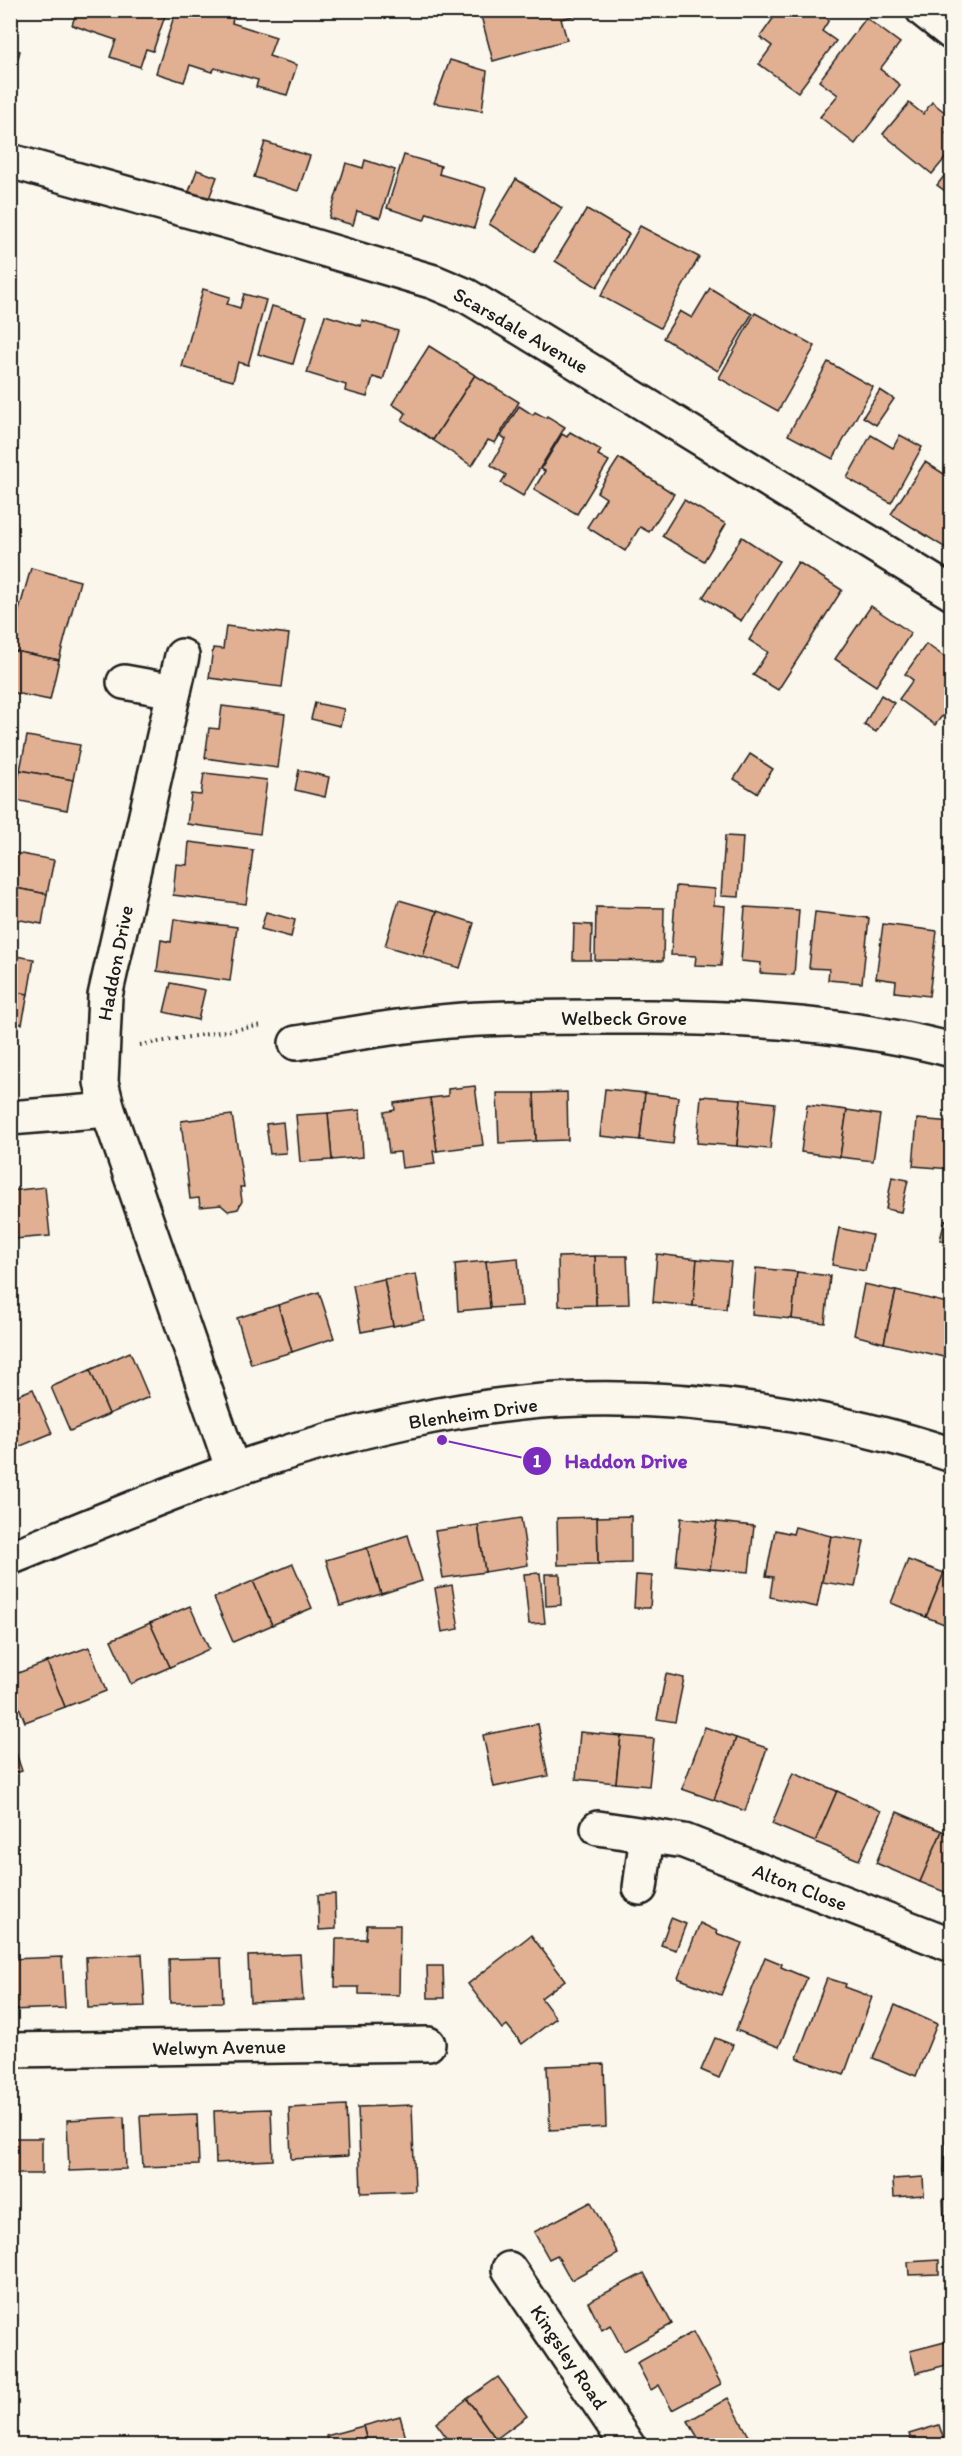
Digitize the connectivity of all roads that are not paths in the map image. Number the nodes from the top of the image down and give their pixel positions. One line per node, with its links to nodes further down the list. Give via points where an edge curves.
1 (923, 10): 2 (street)
2 (951, 33)
3 (10, 161): 4 (street, Scarsdale Avenue, via 269,233 434,282 467,296)
4 (951, 593)
5 (182, 656): 7 (street, Haddon Drive)
6 (124, 682): 7 (street)
7 (174, 691): 10 (street, Haddon Drive, via 105,996 101,1082)
8 (296, 1043): 9 (street, Welbeck Grove, via 462,1020 703,1017 824,1025)
9 (951, 1050)
10 (108, 1110): 11 (street); 13 (street, Haddon Drive)
11 (10, 1118)
12 (949, 1448): 13 (street, Blenheim Drive, via 759,1410 670,1400 580,1399 490,1407 399,1423)
13 (233, 1470): 14 (street, Blenheim Drive)
14 (10, 1558)
15 (598, 1828): 16 (street, Alton Close)
16 (647, 1835): 17 (street); 18 (street, Alton Close, via 684,1841)
17 (640, 1888)
18 (951, 1945)
19 (428, 2044): 20 (street, Welwyn Avenue)
20 (10, 2050)
21 (509, 2269): 22 (street, Kingsley Road)
22 (628, 2445)

